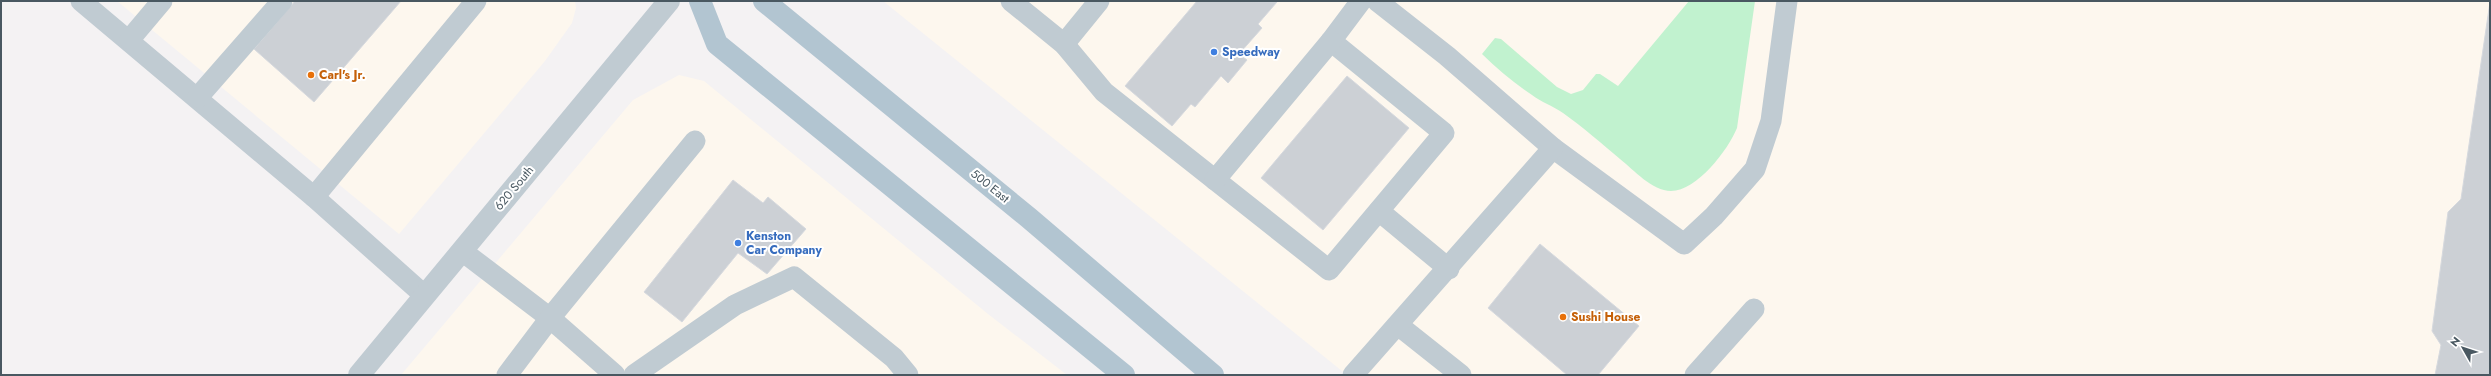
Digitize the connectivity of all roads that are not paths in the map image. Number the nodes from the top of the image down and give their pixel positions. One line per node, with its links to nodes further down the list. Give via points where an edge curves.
1 (81, 1): 13 (lane)
2 (162, 1): 13 (lane)
3 (282, 1): 16 (lane)
4 (476, 1): 20 (lane)
5 (669, 1): 22 (street, 620 South)
6 (700, 1): 33 (main road, via 717,44)
7 (764, 1): 34 (main road, 500 East, via 1023,213)
8 (1011, 1): 15 (lane)
9 (1098, 1): 15 (lane)
10 (1361, 1): 14 (lane)
11 (1377, 1): 18 (lane, via 1447,56)
12 (1787, 1): 18 (lane, via 1771,121 1755,169 1714,216 1684,244)
13 (130, 39): 16 (lane)
14 (1331, 41): 19 (lane); 21 (lane, via 1444,133)
15 (1064, 44): 19 (lane, via 1104,92)
16 (198, 97): 20 (lane)
17 (695, 141): 26 (lane)
18 (1553, 148): 23 (lane)
19 (1216, 180): 21 (lane, via 1329,270)
20 (314, 197): 24 (lane)
21 (1379, 211): 23 (lane)
22 (462, 251): 24 (street, 620 South); 26 (lane)
23 (1448, 268): 27 (lane)
24 (424, 296): 28 (street, 620 South)
25 (1754, 309): 37 (lane)
26 (550, 318): 29 (lane); 30 (lane)
27 (1398, 325): 35 (lane); 36 (lane)
28 (359, 375)
29 (507, 375)
30 (615, 375)
31 (634, 375): 32 (lane, via 735,305 794,277 894,358)
32 (908, 375)
33 (1124, 375)
34 (1213, 375)
35 (1353, 375)
36 (1461, 375)
37 (1695, 375)

